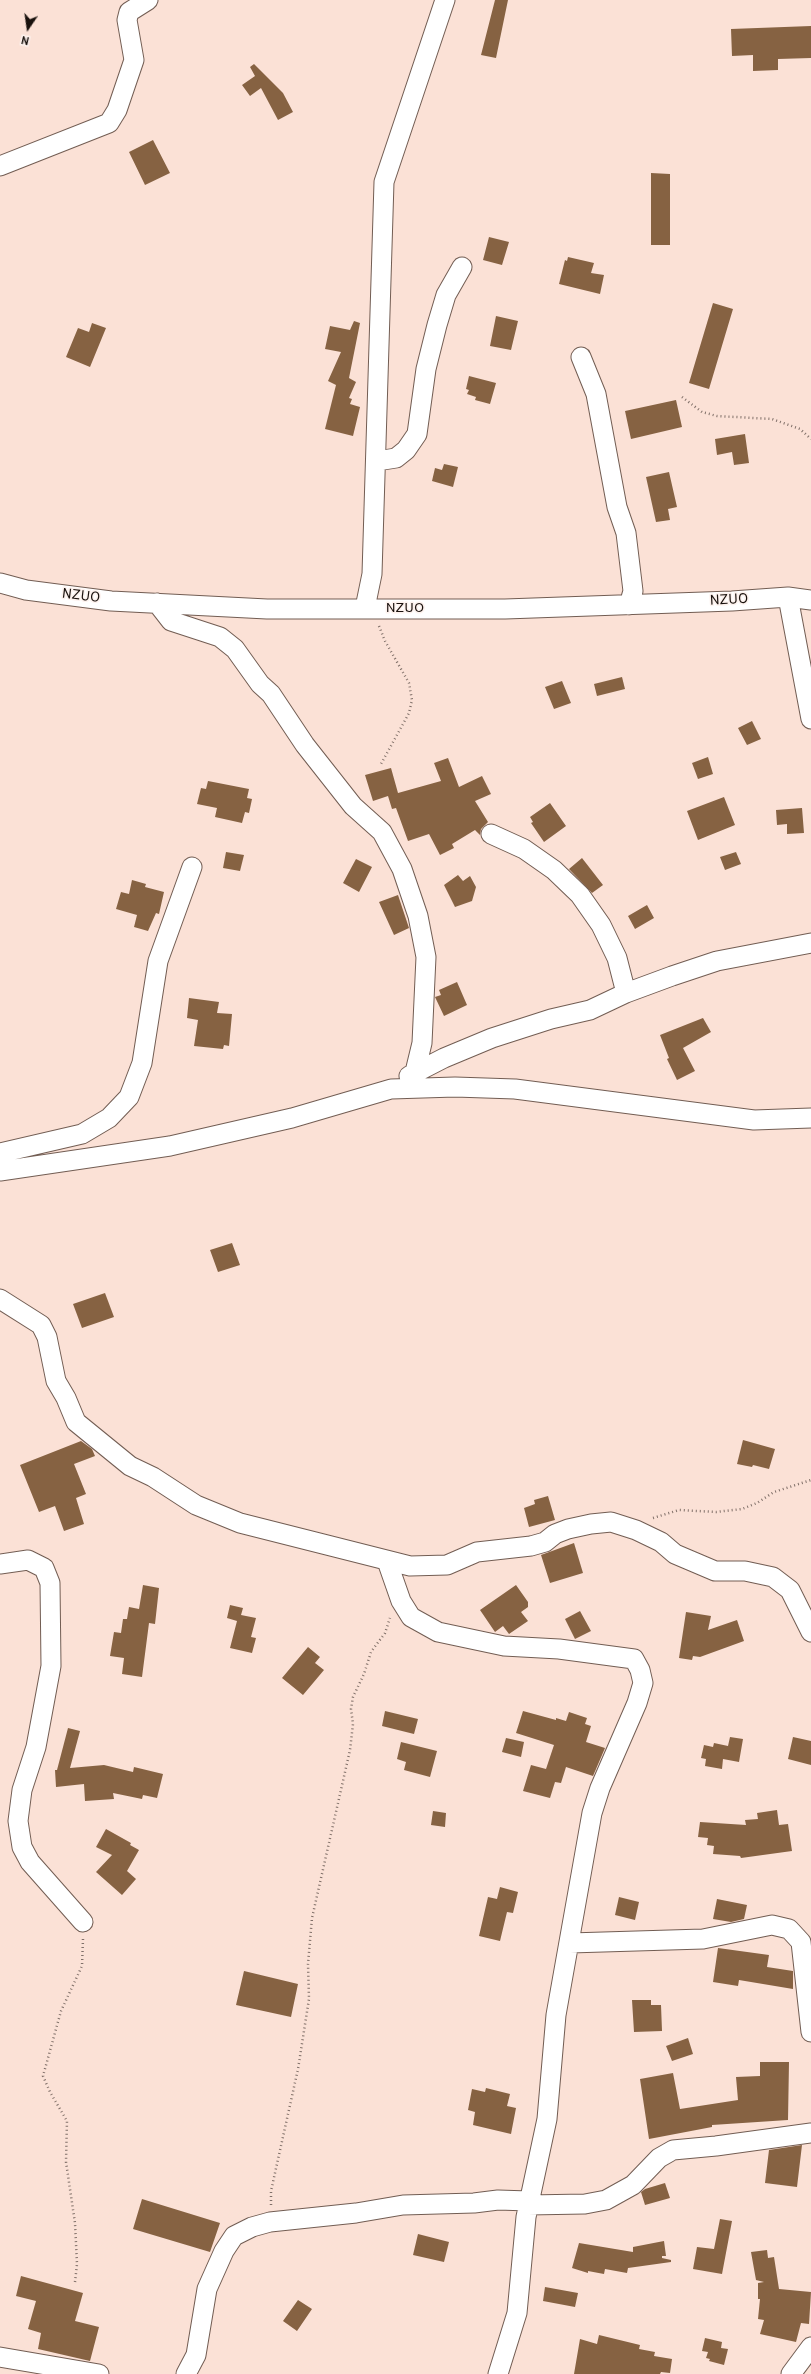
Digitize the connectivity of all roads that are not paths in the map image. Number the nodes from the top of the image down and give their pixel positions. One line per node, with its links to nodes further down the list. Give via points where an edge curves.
1 (148, 0): 3 (street, via 129,12 127,20 134,60 118,110 110,123)
2 (445, 0): 6 (street, via 384,182)
3 (0, 166)
4 (462, 267): 6 (street, via 446,295 437,325 426,369 417,434 406,450 396,458)
5 (581, 357): 11 (street, via 596,394 617,507 626,533 633,591)
6 (377, 462): 12 (street)
7 (0, 583): 10 (street, NZUO, via 26,590 111,601)
8 (788, 597): 9 (street, NZUO); 11 (street, NZUO); 13 (street)
9 (811, 600)
10 (157, 603): 12 (street, NZUO, via 267,609); 18 (street, via 171,621 220,637 235,649 260,684 271,694 304,745 353,806 382,832 402,869 418,916 426,957 422,1043)
11 (629, 605): 12 (street, NZUO, via 505,609)
12 (369, 608)
13 (811, 719)
14 (491, 834): 17 (street, via 524,849 542,861 580,895 601,925 617,958)
15 (192, 867): 21 (street, via 158,961 142,1063 129,1097 109,1118 82,1134)
16 (811, 943): 17 (street, via 717,961)
17 (626, 993): 18 (street, via 590,1010 551,1019 492,1038)
18 (415, 1072): 19 (street)
19 (391, 1088): 20 (street, via 515,1089 754,1120); 22 (street, via 292,1118 170,1146)
20 (811, 1118)
21 (0, 1153)
22 (0, 1171)
23 (0, 1299): 24 (street, via 41,1325 47,1337 56,1381 76,1422 130,1466 153,1477 196,1506 240,1523)
24 (387, 1561): 26 (street, via 410,1566 447,1565 478,1552 497,1552 531,1546 545,1542 554,1534 568,1529 611,1522 636,1530 660,1542 675,1554 715,1571 745,1571 773,1577 790,1590); 28 (street, via 401,1601 411,1617 438,1632 504,1646 559,1649 634,1659 640,1670 643,1683 637,1703 600,1788 592,1813)
25 (0, 1564): 27 (street, via 28,1560 44,1568 50,1583 51,1666 36,1747 22,1790 18,1821 22,1846 30,1862)
26 (811, 1632)
27 (83, 1922)
28 (570, 1943): 29 (street, via 703,1939 772,1925 789,1929 801,1942); 31 (street, via 556,2016 547,2119)
29 (811, 2032)
30 (811, 2133): 31 (street, via 673,2150 659,2158 633,2185 606,2200 585,2204)
31 (529, 2203): 35 (street, via 498,2200 474,2204 403,2205 270,2222 252,2227 234,2236 224,2251 207,2289 196,2355); 36 (street, via 517,2313)
32 (811, 2347): 37 (street)
33 (0, 2357): 34 (street)
34 (99, 2374)
35 (186, 2374)
36 (498, 2374)
37 (791, 2374)

